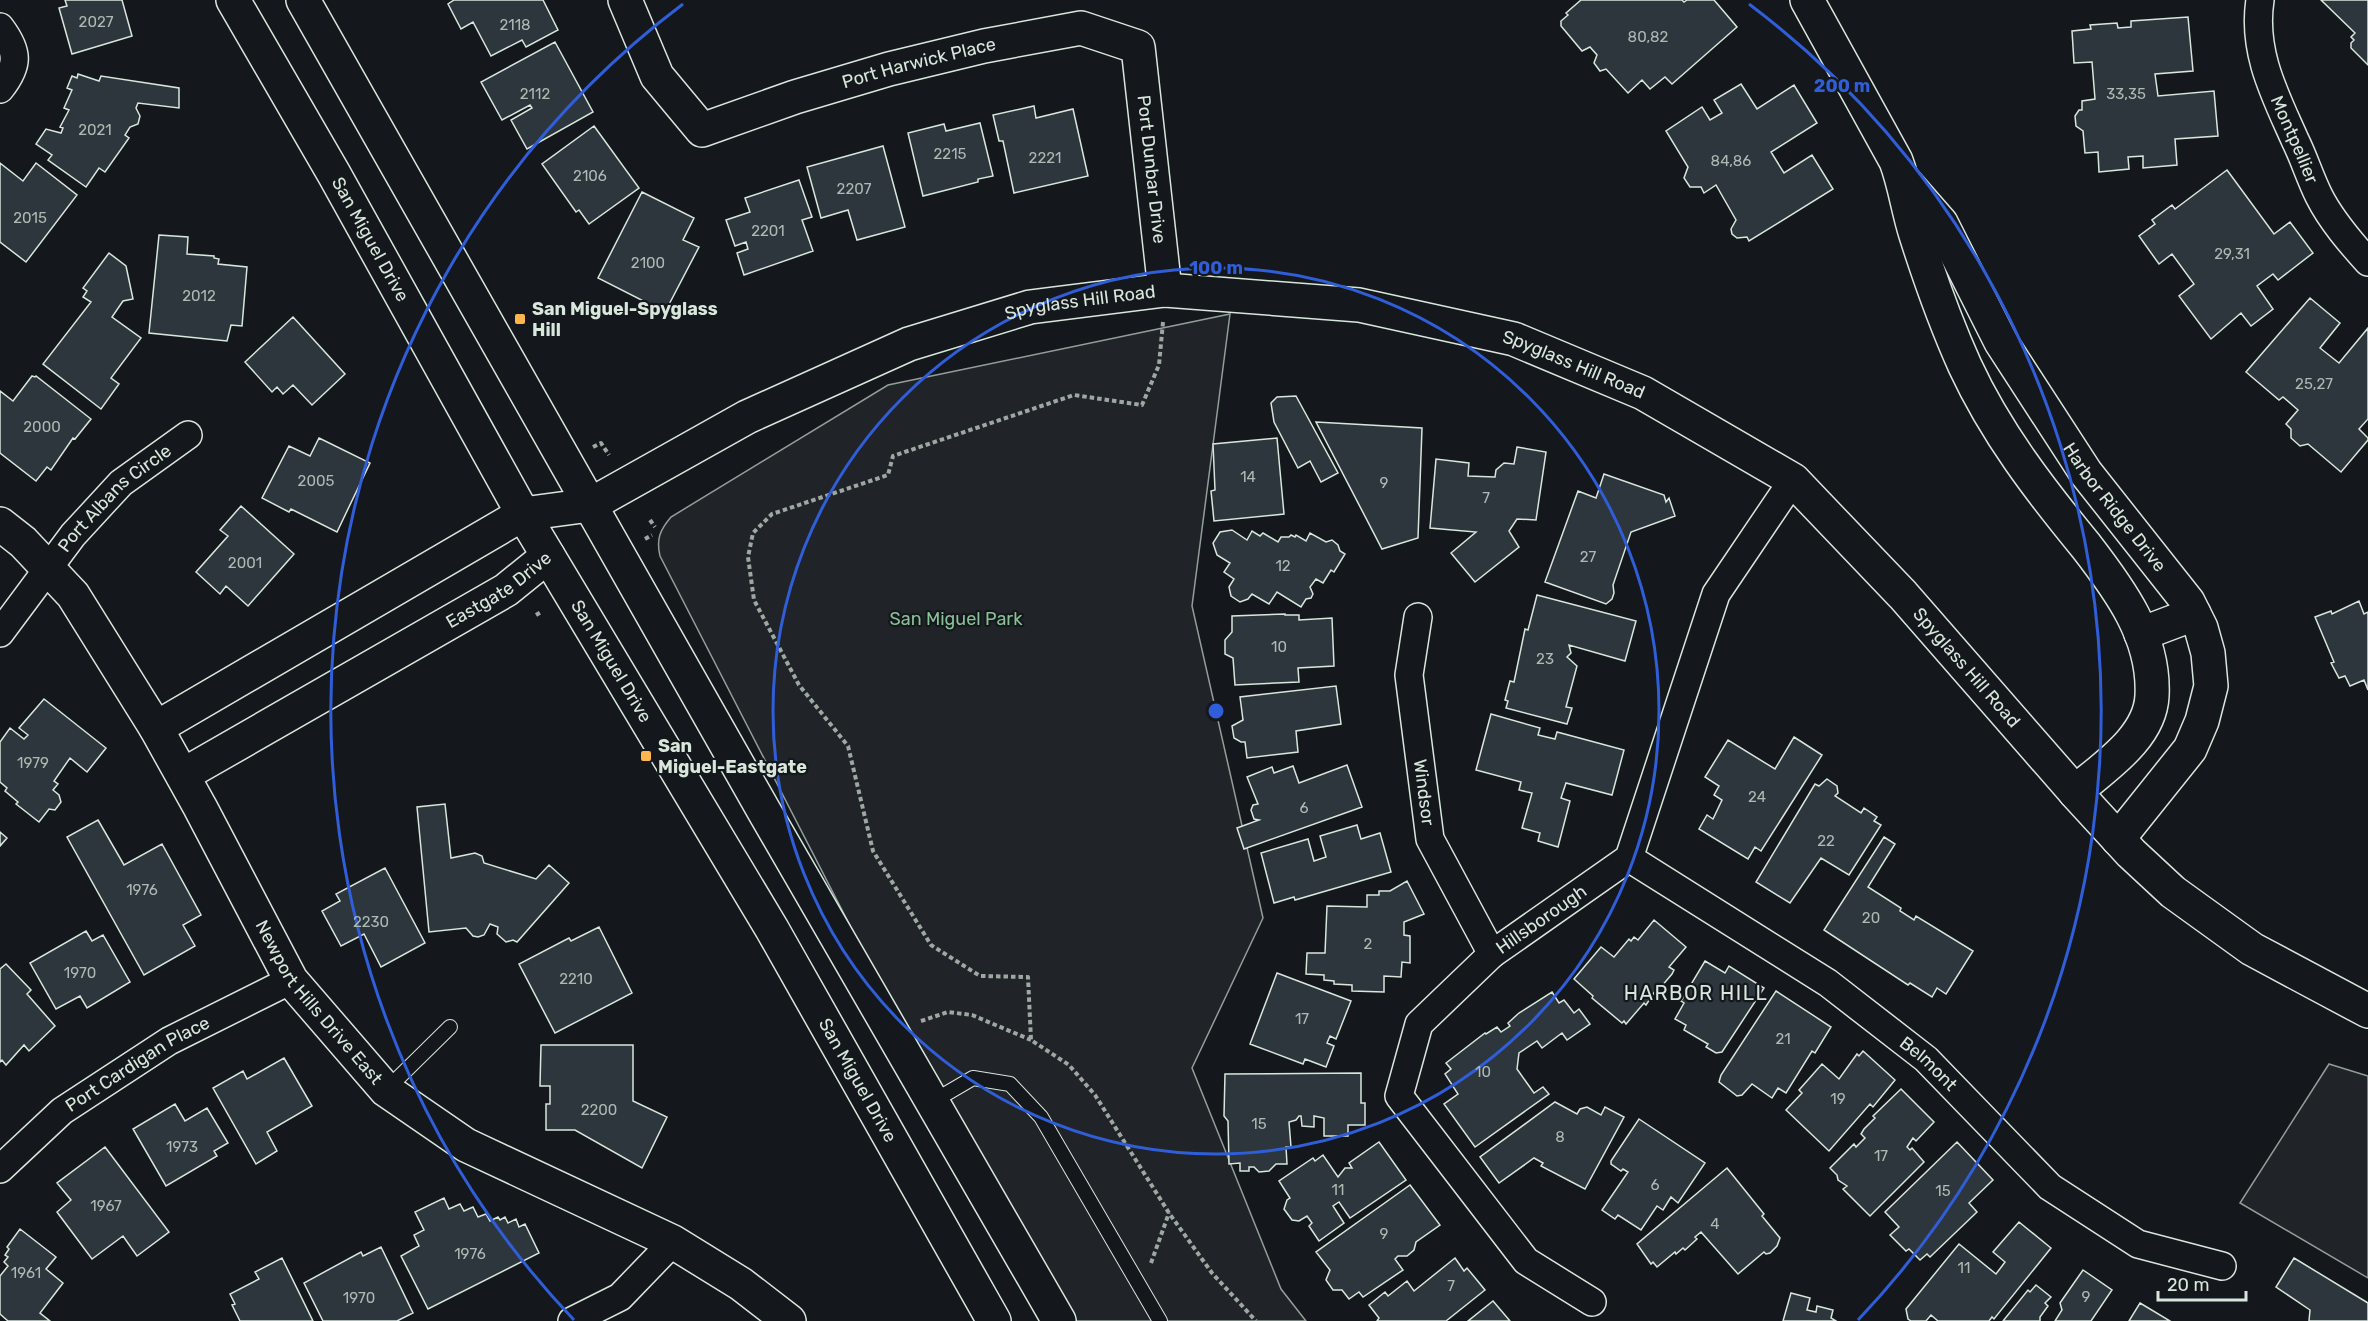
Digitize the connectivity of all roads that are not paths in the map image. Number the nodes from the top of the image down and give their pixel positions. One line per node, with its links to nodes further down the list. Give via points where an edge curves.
1 (232, 0): 15 (main road, San Miguel Drive, via 334,174)
2 (303, 0): 14 (main road)
3 (624, 0): 7 (main road, Port Harwick Place, via 657,76 702,129 857,78 984,46 1081,28)
4 (1806, 0): 9 (main road, Harbor Ridge Drive)
5 (2260, 0): 10 (street, Montpellier, via 2260,51 2269,84 2319,197)
6 (0, 27): 8 (street, via 14,52 15,66)
7 (1138, 47): 11 (main road, Port Dunbar Drive)
8 (0, 89)
9 (1903, 179): 19 (main road, Harbor Ridge Drive, via 1941,223 2001,342 2086,473); 22 (main road, Harbor Ridge Drive, via 1916,233 1964,364 1986,409 2012,450 2113,581)
10 (2368, 262)
11 (1165, 290): 13 (main road, Spyglass Hill Road, via 1359,305 1514,339 1643,393); 14 (main road, Spyglass Hill Road, via 1030,307 909,344 747,417)
12 (188, 435): 18 (street, Port Albans Circle, via 122,483 73,535)
13 (1793, 480): 25 (main road, Spyglass Hill Road, via 1904,595); 27 (street, via 1716,594)
14 (590, 504): 15 (main road); 17 (main road, Eastgate Drive); 33 (main road)
15 (523, 514): 17 (main road, San Miguel Drive); 23 (main road)
16 (0, 524): 18 (main road, Newport Hills Drive East)
17 (548, 556): 24 (main road, Eastgate Drive, via 506,590); 40 (main road, San Miguel Drive, via 766,919)
18 (49, 568): 21 (street, Port Albans Circle); 23 (main road, Newport Hills Drive East, via 73,595)
19 (2194, 614): 22 (main road); 26 (main road, Harbor Ridge Drive, via 2208,653 2211,686 2202,721 2190,749)
20 (1418, 617): 28 (street, Windsor, via 1409,675 1430,839)
21 (0, 633)
22 (2141, 634): 25 (main road, Harbor Ridge Drive, via 2150,664 2152,697 2146,718 2136,736)
23 (156, 728): 24 (main road, Newport Hills Drive East)
24 (183, 775): 29 (main road, Newport Hills Drive East)
25 (2074, 792): 26 (main road, Spyglass Hill Road)
26 (2118, 839): 30 (main road, Spyglass Hill Road, via 2173,892 2252,949)
27 (1629, 858): 28 (street, Hillsborough); 36 (street, Belmont, via 1828,983 1926,1059 2050,1187 2138,1244)
28 (1492, 954): 37 (street, Hillsborough, via 1419,1024 1399,1096 1526,1261)
29 (291, 980): 32 (main road, Newport Hills Drive East); 34 (street, Port Cardigan Place, via 170,1041 72,1104)
30 (2368, 1011)
31 (450, 1028): 32 (lane)
32 (386, 1090): 35 (main road, Newport Hills Drive East, via 466,1145)
33 (932, 1102): 41 (main road); 42 (lane, via 973,1078 1010,1084 1041,1118)
34 (0, 1169)
35 (673, 1242): 38 (street, via 620,1297); 39 (main road, Newport Hills Drive East, via 741,1284)
36 (2222, 1266)
37 (1592, 1302)
38 (572, 1321)
39 (789, 1321)
40 (994, 1321)
41 (1059, 1321)
42 (1160, 1321)

